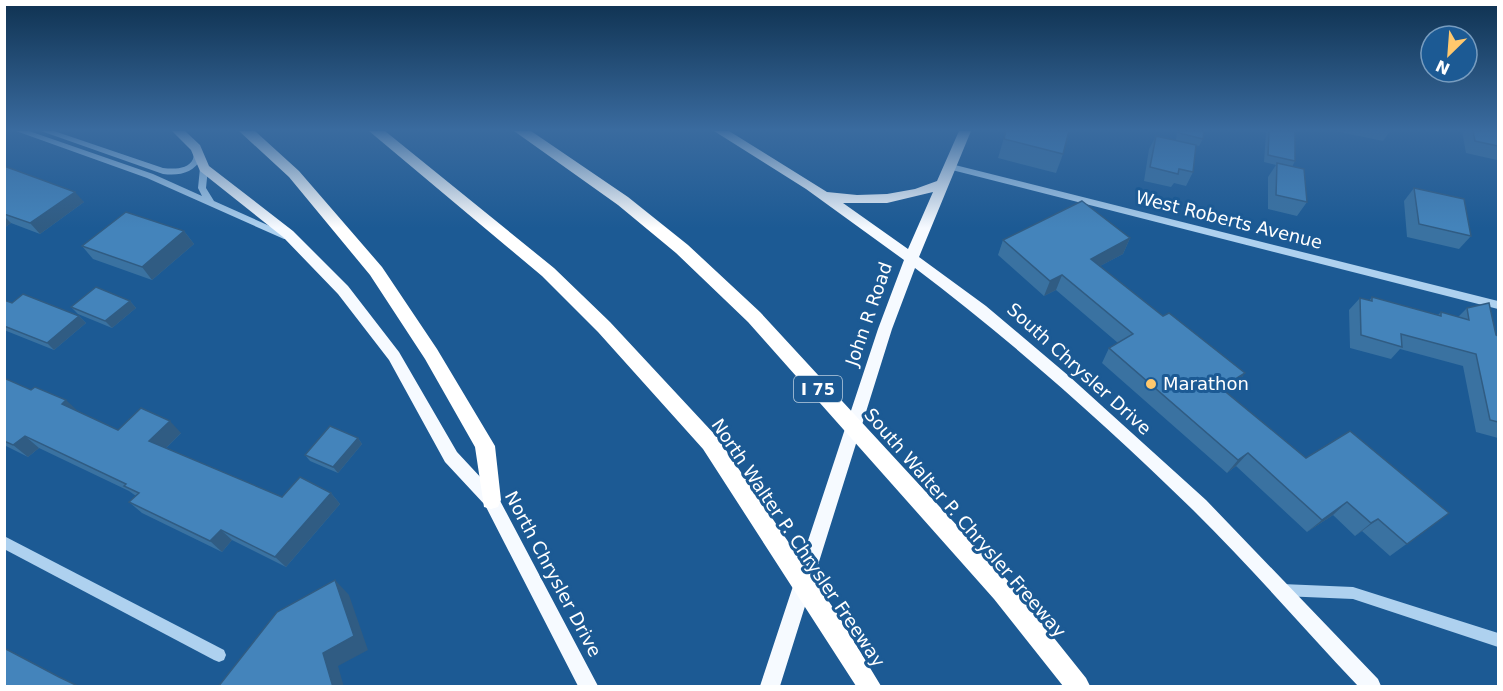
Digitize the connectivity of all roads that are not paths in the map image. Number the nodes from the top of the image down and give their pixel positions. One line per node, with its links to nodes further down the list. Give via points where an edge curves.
1 (113, 163): 14 (street)
2 (138, 163): 3 (street, via 174,173)
3 (195, 163)
4 (202, 163): 11 (main road)
5 (282, 163): 18 (highway, via 376,271 431,354 485,446)
6 (415, 163): 25 (highway, North Walter P. Chrysler Freeway, via 548,272 710,442)
7 (567, 163): 26 (highway, South Walter P. Chrysler Freeway / I 75, via 623,201 682,249 754,317 1002,591)
8 (771, 163): 13 (main road, South Chrysler Drive)
9 (952, 163): 10 (main road, John R Road)
10 (951, 167): 12 (main road, John R Road); 17 (street, West Roberts Avenue)
11 (204, 168): 14 (street, via 202,188); 18 (main road, North Chrysler Drive, via 288,234 343,290 394,356 451,457)
12 (945, 183): 13 (main road, via 902,197); 16 (main road, John R Road)
13 (822, 195): 16 (main road, South Chrysler Drive)
14 (210, 202): 15 (street)
15 (299, 245)
16 (911, 259): 20 (main road, South Chrysler Drive, via 981,310 1065,381); 24 (main road, John R Road)
17 (1498, 305)
18 (491, 500): 23 (main road, North Chrysler Drive)
19 (4, 542): 22 (street)
20 (1282, 590): 21 (street, via 1353,593); 27 (main road, South Chrysler Drive)
21 (1498, 640)
22 (219, 655)
23 (588, 687)
24 (770, 687)
25 (869, 687)
26 (1078, 687)
27 (1371, 687)

